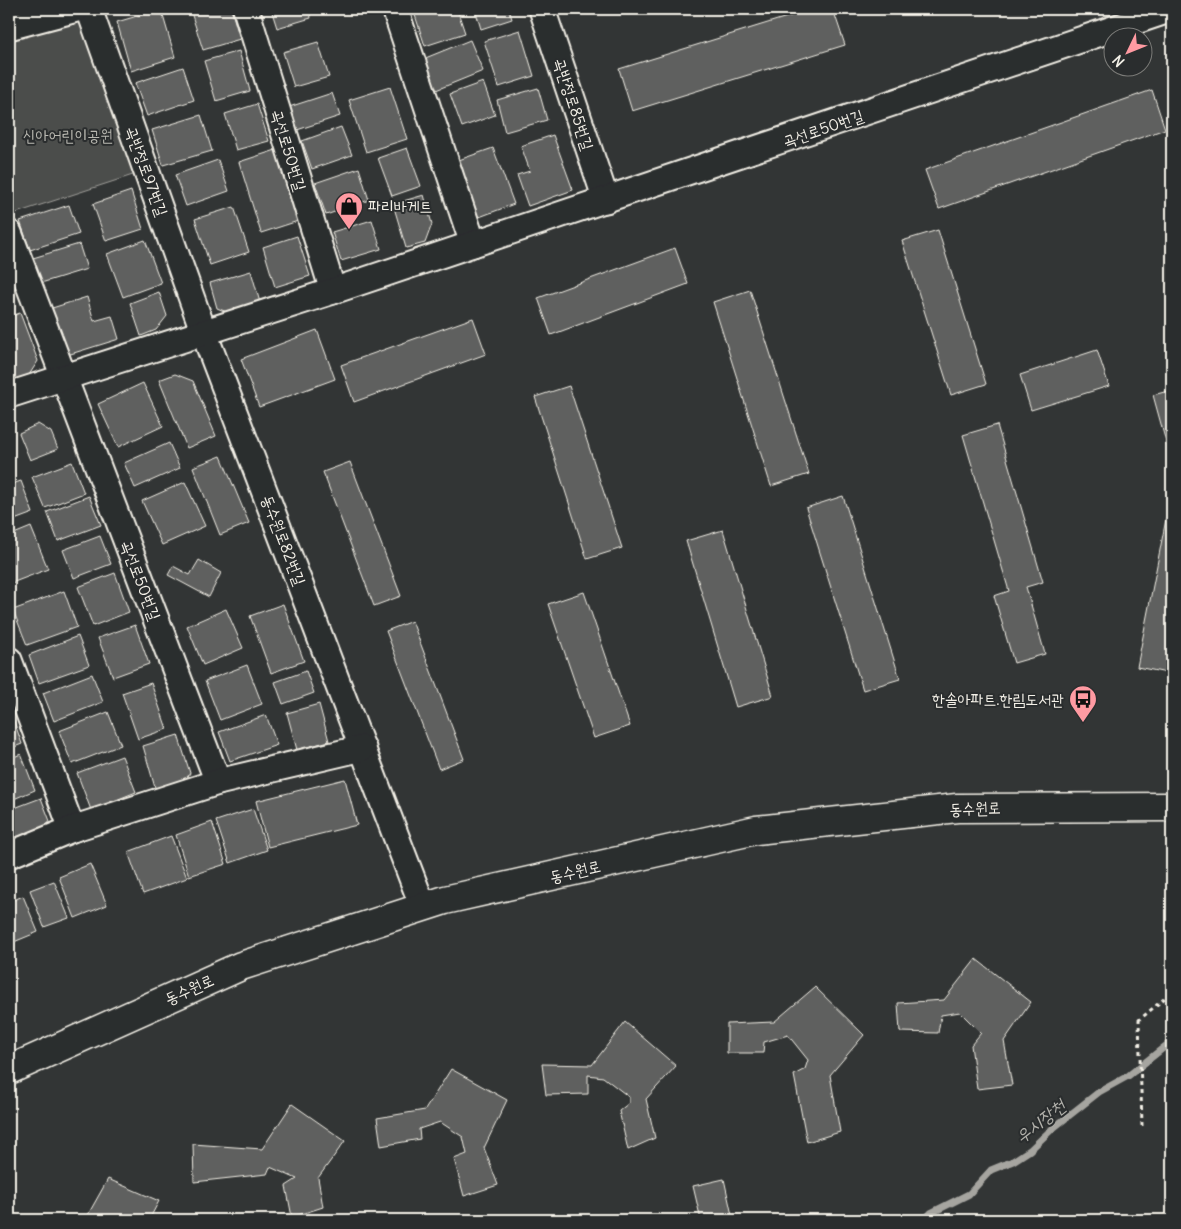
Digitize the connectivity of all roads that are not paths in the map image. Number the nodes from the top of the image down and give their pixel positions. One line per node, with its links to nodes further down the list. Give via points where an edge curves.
1 (77, 9): 7 (street)
2 (89, 9): 12 (street, 곡반정로97번길)
3 (246, 9): 11 (street, 곡선로50번길)
4 (395, 9): 10 (street)
5 (542, 9): 8 (street, 곡반정로85번길)
6 (1172, 10): 8 (street, 곡선로50번길)
7 (9, 27)
8 (606, 200): 10 (street, 곡선로50번길)
9 (9, 233): 13 (street, 곡선로50번길)
10 (473, 244): 11 (street, 곡선로50번길)
11 (333, 291): 12 (street, 곡선로50번길)
12 (204, 333): 13 (street, 곡선로50번길); 16 (street, 동수원로82번길)
13 (64, 378): 14 (street, 곡선로50번길); 17 (street, 곡선로50번길)
14 (9, 395)
15 (9, 660): 19 (street)
16 (363, 748): 17 (street); 21 (street, 동수원로82번길)
17 (218, 782): 19 (street)
18 (1172, 807): 21 (main road, 동수원로, via 957,808 756,830)
19 (72, 829): 20 (street)
20 (9, 855)
21 (423, 907): 22 (main road, 동수원로, via 241,966)
22 (9, 1070)

